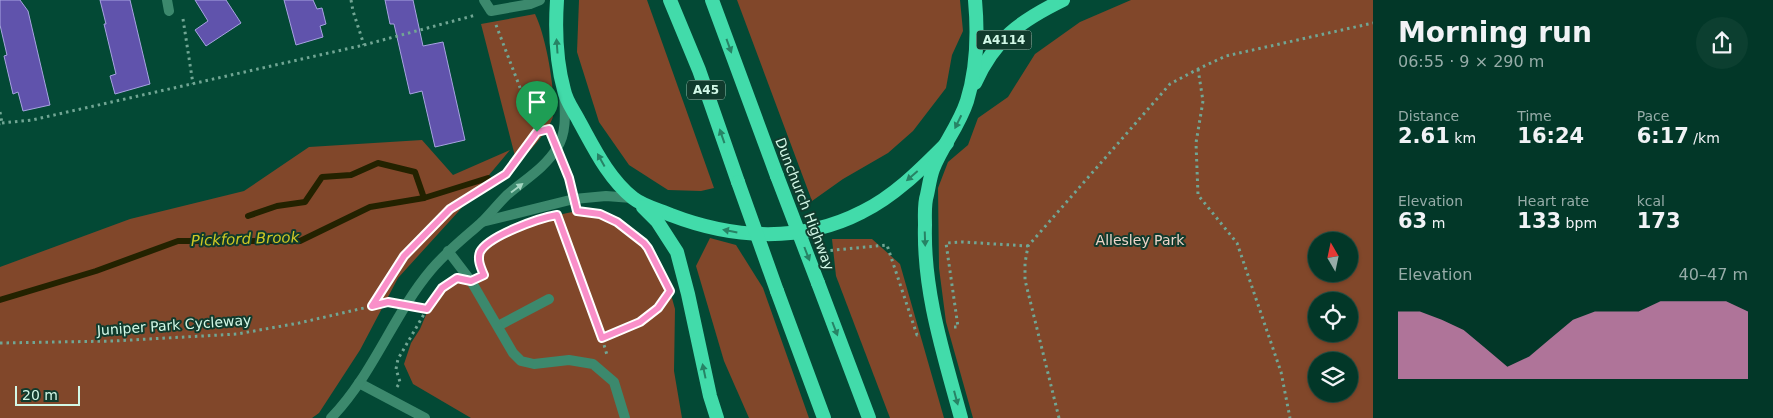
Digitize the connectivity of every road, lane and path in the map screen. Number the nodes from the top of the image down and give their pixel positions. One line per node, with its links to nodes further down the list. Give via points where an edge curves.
1 (167, 0): 10 (street)
2 (351, 0): 13 (path)
3 (484, 0): 11 (street)
4 (540, 0): 11 (street)
5 (557, 0): 16 (highway, one-way to 5, via 558,62)
6 (670, 0): 48 (highway, A45, one-way to 6, bridge, via 699,70)
7 (712, 0): 49 (highway, Dunchurch Highway / A45, one-way to 49, bridge)
8 (975, 0): 17 (highway, via 976,49)
9 (1063, 0): 17 (highway, A4114, via 1013,29 982,70)
10 (169, 11): 15 (path, via 182,11)
11 (491, 11): 13 (path); 20 (path)
12 (1373, 23): 14 (path, via 1226,56)
13 (364, 45): 15 (path)
14 (1198, 68): 30 (path, via 1170,84); 52 (path, via 1203,100 1196,142 1198,195 1237,243 1281,372)
15 (193, 84): 19 (path)
16 (564, 92): 22 (street, via 565,117); 24 (highway, one-way to 16, via 607,171)
17 (967, 101): 21 (highway, one-way to 21)
18 (0, 112): 19 (path)
19 (1, 124)
20 (537, 132): 22 (path, via 549,129); 35 (path, via 506,174 450,209 404,256)
21 (947, 142): 24 (highway, one-way to 24, via 891,194 862,212 827,226 795,233 750,234 711,228); 50 (highway, one-way to 50, via 934,168 926,198 926,274 937,331)
22 (557, 148): 23 (path); 28 (street, one-way to 22)
23 (574, 199): 24 (street, via 606,196); 25 (path); 28 (street)
24 (635, 199): 47 (highway, one-way to 24, via 677,252 657,221)
25 (577, 211): 26 (path); 39 (path, via 600,214 617,222 648,248 670,291 658,308 640,322)
26 (557, 215): 27 (path); 39 (path)
27 (550, 216)
28 (482, 222): 31 (street)
29 (512, 230): 32 (path, via 481,251 479,260 484,275)
30 (1028, 246): 38 (path, via 946,243); 51 (path, via 1025,280)
31 (448, 252): 32 (street); 34 (street)
32 (471, 281): 36 (path, via 457,278 442,288); 37 (street)
33 (549, 298): 37 (street)
34 (406, 304): 35 (path, Juniper Park Cycleway, via 388,302); 36 (path, Juniper Park Cycleway); 41 (street)
35 (372, 306): 40 (path, Juniper Park Cycleway, via 237,334)
36 (427, 309): 43 (path, via 398,359 396,369 400,382)
37 (498, 326): 42 (street, via 521,361 534,364 569,360 593,364)
38 (958, 327)
39 (602, 338): 42 (path)
40 (0, 343)
41 (359, 382): 43 (street); 44 (street)
42 (614, 382): 46 (street)
43 (390, 398): 45 (street)
44 (331, 418)
45 (424, 418)
46 (625, 418)
47 (717, 418)
48 (824, 418)
49 (869, 418)
50 (961, 418)
51 (1059, 418)
52 (1290, 418)

